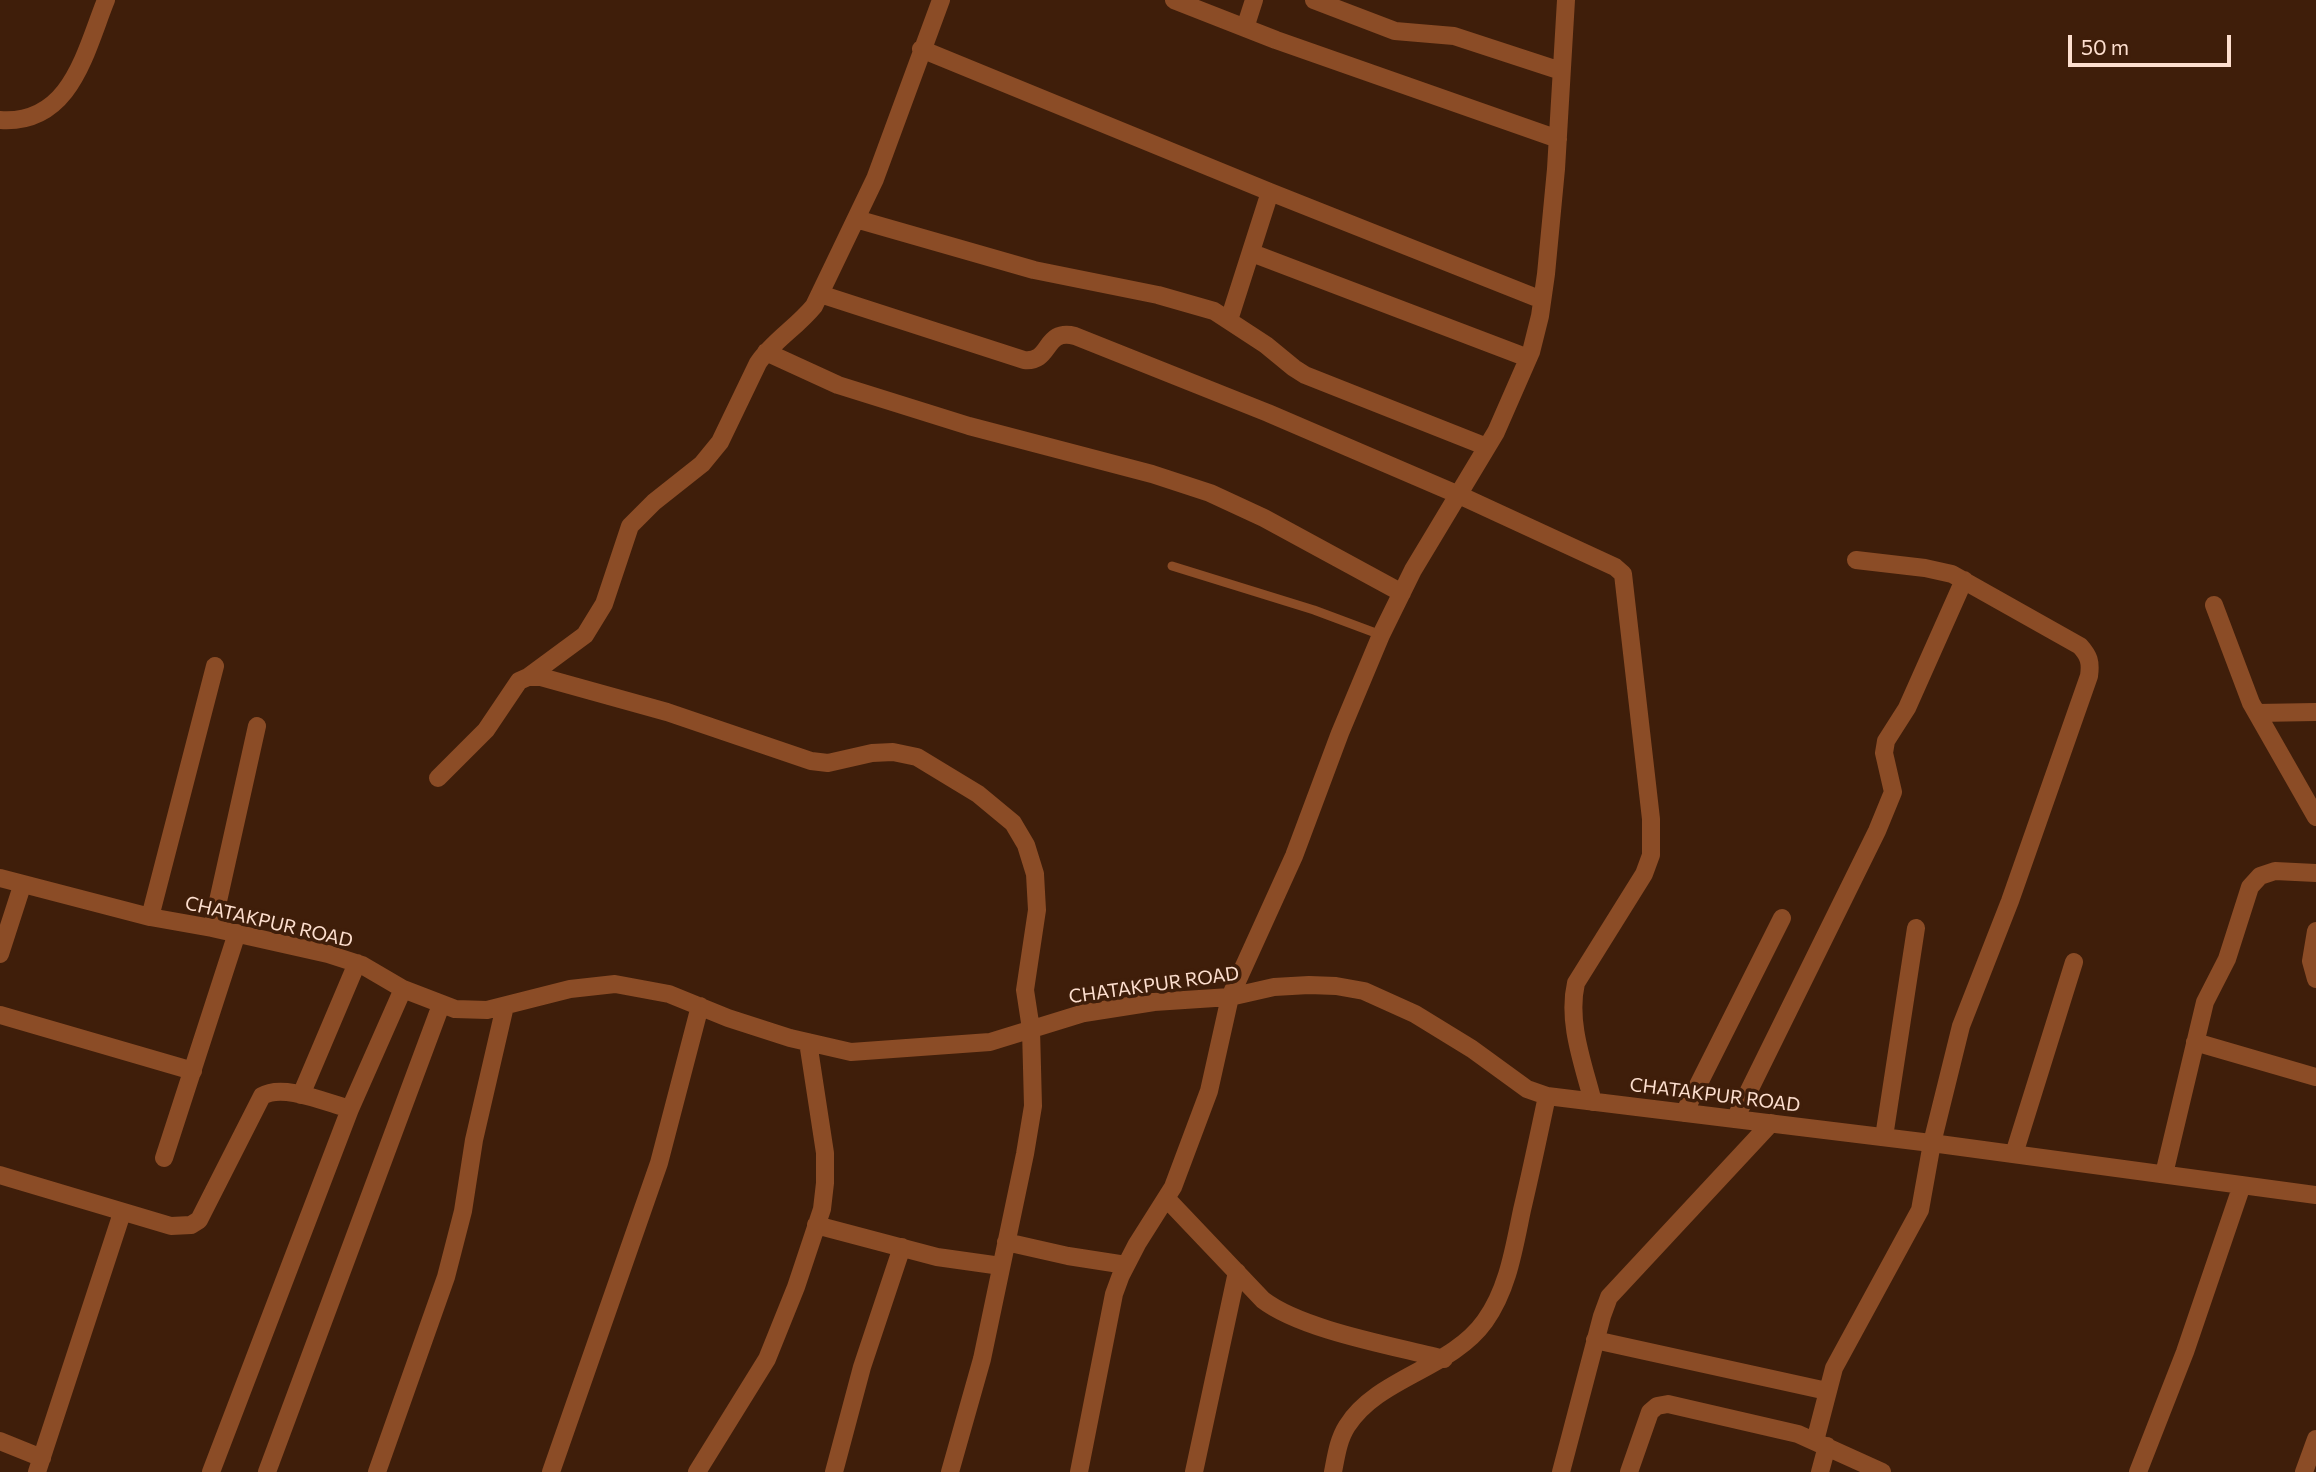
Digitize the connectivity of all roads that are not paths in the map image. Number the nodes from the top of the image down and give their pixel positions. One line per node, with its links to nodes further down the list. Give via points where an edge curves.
1 (106, 0): 10 (street, via 70,87 52,107 31,117)
2 (941, 0): 8 (street)
3 (1174, 0): 7 (street)
4 (1254, 0): 7 (street)
5 (1314, 0): 9 (street, via 1395,31 1454,36)
6 (1566, 0): 9 (street)
7 (1245, 28): 11 (street)
8 (921, 49): 12 (street); 13 (street)
9 (1562, 71): 11 (street)
10 (0, 120)
11 (1558, 139): 16 (street)
12 (1270, 192): 14 (street); 16 (street)
13 (856, 219): 15 (street); 17 (street, via 1034,270 1158,295 1214,311)
14 (1252, 253): 17 (street); 19 (street)
15 (820, 294): 18 (street, via 803,320); 21 (street, via 1024,360 1041,357 1057,335 1075,336 1268,412)
16 (1542, 300): 19 (street)
17 (1229, 320): 20 (street, via 1305,375)
18 (766, 352): 25 (street, via 838,385 1210,493); 29 (street, via 720,442 702,464 631,526 604,604 585,635)
19 (1528, 358): 20 (street)
20 (1487, 447): 21 (street)
21 (1459, 495): 25 (street); 61 (street, via 1623,574 1651,819 1651,855 1644,874 1576,983 1573,1021)
22 (1856, 560): 24 (street, via 1925,568)
23 (1172, 566): 27 (lane)
24 (1964, 580): 64 (street, via 1907,708 1886,741 1884,754 1893,792 1877,831); 67 (street, via 2080,646 2091,665 2015,887 1961,1026)
25 (1402, 593): 27 (street)
26 (2214, 605): 31 (street)
27 (1381, 635): 49 (street, via 1294,856)
28 (215, 666): 38 (street)
29 (528, 677): 33 (street, via 519,681 486,730); 54 (street, via 667,712 811,761 828,763 893,752 917,757 978,794 1013,823 1035,874 1037,910 1025,990)
30 (2316, 712): 31 (street)
31 (2257, 713): 34 (street)
32 (257, 726): 40 (street)
33 (438, 778)
34 (2316, 817)
35 (2316, 873): 56 (street, via 2275,871 2260,876 2250,887 2227,959 2205,1002)
36 (0, 878): 37 (street, CHATAKPUR ROAD)
37 (22, 886): 38 (street, CHATAKPUR ROAD); 44 (street)
38 (150, 917): 40 (street, CHATAKPUR ROAD)
39 (1782, 918): 63 (street)
40 (212, 928): 43 (street, CHATAKPUR ROAD)
41 (1916, 928): 66 (street)
42 (2316, 931): 47 (street, via 2311,961)
43 (237, 933): 46 (street, CHATAKPUR ROAD); 57 (street)
44 (0, 954)
45 (2074, 962): 68 (street)
46 (357, 963): 48 (street, CHATAKPUR ROAD); 59 (street)
47 (2316, 979)
48 (403, 989): 50 (street, CHATAKPUR ROAD); 62 (street)
49 (1230, 997): 54 (street, CHATAKPUR ROAD, via 1084,1013); 60 (street, CHATAKPUR ROAD, via 1310,985 1364,991 1415,1014 1527,1089); 74 (street, via 1209,1091)
50 (441, 1005): 51 (street, CHATAKPUR ROAD, via 471,1011); 90 (street)
51 (505, 1006): 52 (street, CHATAKPUR ROAD, via 570,989 615,984 669,993); 91 (street, via 446,1277)
52 (700, 1006): 55 (street, CHATAKPUR ROAD); 92 (street, via 659,1163)
53 (0, 1015): 57 (street)
54 (1031, 1029): 55 (street, CHATAKPUR ROAD, via 989,1042 851,1052); 77 (street, via 1033,1105)
55 (808, 1042): 76 (street, via 825,1153 822,1209)
56 (2195, 1042): 58 (street); 70 (street)
57 (193, 1071): 69 (street)
58 (2316, 1077)
59 (301, 1096): 62 (street); 75 (street, via 270,1091 262,1096 199,1220 172,1226)
60 (1547, 1096): 61 (street, CHATAKPUR ROAD); 83 (street, via 1498,1301 1484,1323)
61 (1593, 1102): 63 (street, CHATAKPUR ROAD)
62 (350, 1109): 89 (street)
63 (1684, 1113): 64 (street, CHATAKPUR ROAD)
64 (1735, 1119): 65 (street, CHATAKPUR ROAD)
65 (1771, 1124): 66 (street, CHATAKPUR ROAD); 82 (street, via 1609,1297)
66 (1884, 1137): 67 (street, CHATAKPUR ROAD)
67 (1932, 1143): 68 (street, CHATAKPUR ROAD); 84 (street, via 1917,1217 1834,1368)
68 (2014, 1154): 70 (street, CHATAKPUR ROAD)
69 (164, 1158)
70 (2164, 1174): 72 (street, CHATAKPUR ROAD)
71 (0, 1175): 75 (street)
72 (2242, 1185): 73 (street, CHATAKPUR ROAD); 103 (street, via 2185,1352)
73 (2316, 1195)
74 (1166, 1198): 79 (street); 81 (street)
75 (122, 1213): 88 (street)
76 (816, 1225): 78 (street); 93 (street, via 767,1359)
77 (1006, 1242): 79 (street); 80 (street)
78 (902, 1247): 80 (street); 94 (street, via 862,1367)
79 (1126, 1265): 96 (street, via 1114,1294)
80 (1001, 1266): 95 (street, via 982,1359)
81 (1237, 1272): 83 (street, via 1277,1311); 97 (street)
82 (1595, 1340): 84 (street); 99 (street)
83 (1444, 1359): 98 (street, via 1367,1404 1340,1439)
84 (1827, 1391): 87 (street)
85 (2316, 1439): 104 (street)
86 (0, 1441): 88 (street)
87 (1821, 1444): 100 (street, via 1766,1426 1668,1404 1650,1412); 101 (street); 102 (street)
88 (39, 1465)
89 (211, 1472)
90 (267, 1472)
91 (377, 1472)
92 (551, 1472)
93 (697, 1472)
94 (834, 1472)
95 (950, 1472)
96 (1079, 1472)
97 (1194, 1472)
98 (1333, 1472)
99 (1561, 1472)
100 (1629, 1472)
101 (1820, 1472)
102 (1882, 1472)
103 (2137, 1472)
104 (2304, 1472)

